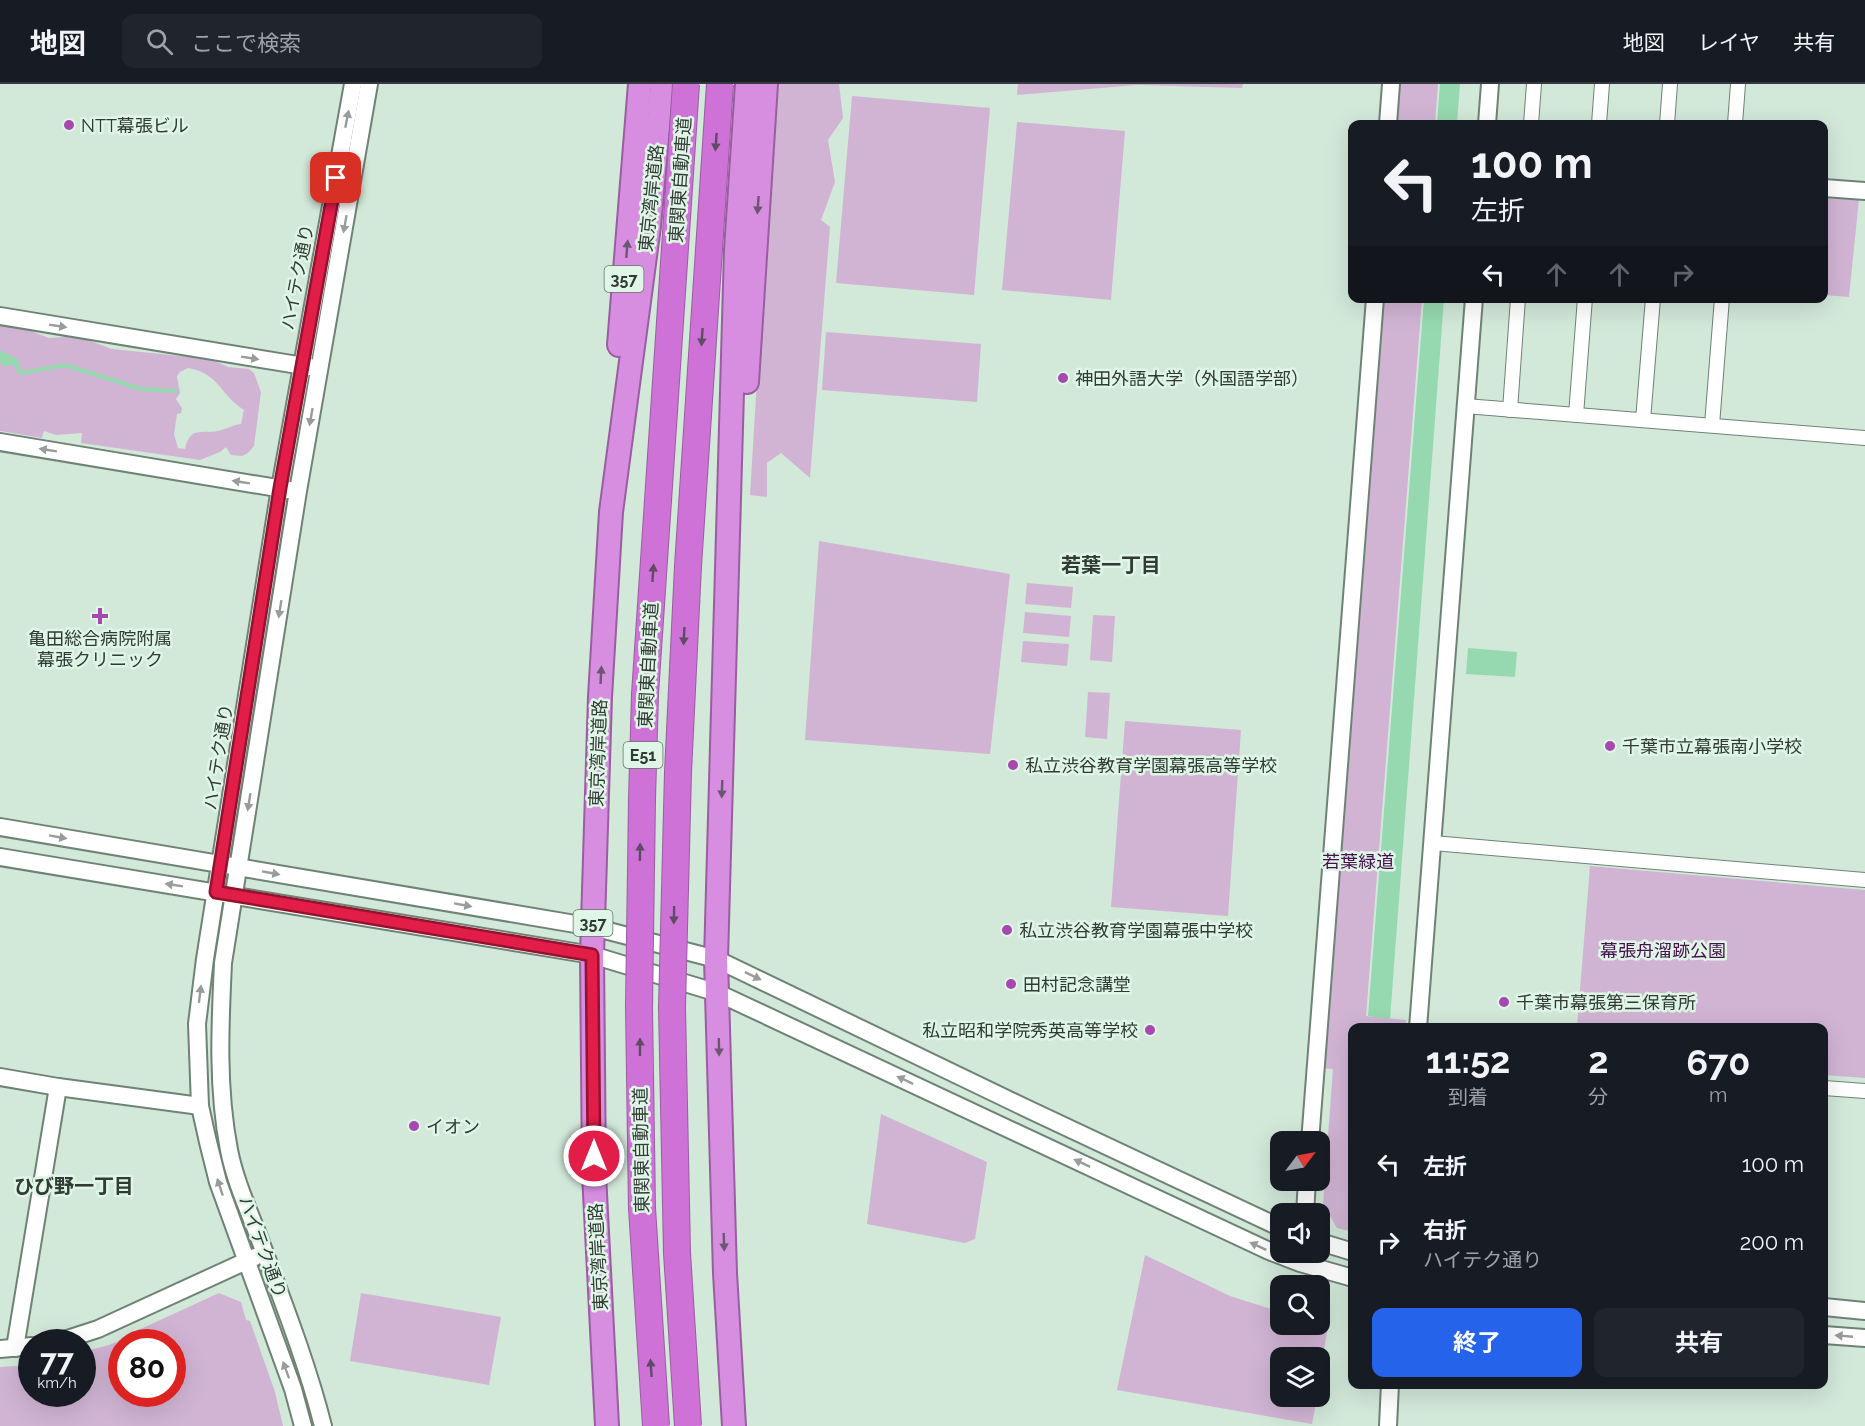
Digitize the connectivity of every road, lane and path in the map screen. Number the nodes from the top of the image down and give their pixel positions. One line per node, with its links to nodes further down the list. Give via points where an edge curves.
1 (353, 84): 30 (street, ハイテク通り, one-way to 1)
2 (369, 84): 31 (street, ハイテク通り, one-way to 31)
3 (640, 84): 39 (highway, 357, one-way to 3, via 614,423)
4 (662, 84): 39 (highway, 東京湾岸道路 / 357, via 649,226)
5 (686, 84): 78 (highway, 東関東自動車道 / E51, one-way to 5, bridge, via 642,1208 641,810 645,694)
6 (720, 84): 79 (highway, 東関東自動車道 / E51, one-way to 79, bridge, via 687,577 672,1007 677,1253)
7 (747, 84): 42 (highway, via 736,250)
8 (766, 84): 42 (highway, one-way to 42)
9 (1391, 84): 15 (street)
10 (1490, 84): 16 (street)
11 (1534, 84): 17 (street)
12 (1602, 84): 18 (street)
13 (1670, 84): 19 (street)
14 (1738, 84): 20 (street)
15 (1388, 120)
16 (1487, 120)
17 (1531, 120)
18 (1599, 120)
19 (1667, 120)
20 (1735, 120)
21 (1828, 188): 22 (street)
22 (1865, 191)
23 (1375, 303): 61 (street)
24 (1473, 303): 32 (street)
25 (1518, 303): 33 (street)
26 (1585, 303): 34 (street)
27 (1653, 303): 35 (street)
28 (1722, 303): 36 (street)
29 (0, 316): 30 (street, one-way to 30)
30 (300, 366): 31 (street); 40 (street, ハイテク通り)
31 (319, 369): 41 (street, ハイテク通り, one-way to 41)
32 (1466, 406): 33 (street); 44 (street)
33 (1510, 410): 34 (street)
34 (1576, 415): 35 (street)
35 (1643, 420): 36 (street)
36 (1712, 425): 37 (street)
37 (1865, 438)
38 (0, 442): 40 (street, one-way to 38)
39 (616, 475): 51 (highway, 東京湾岸道路 / 357, one-way to 39, via 601,673)
40 (280, 488): 41 (street); 46 (street, ハイテク通り)
41 (298, 491): 47 (street, ハイテク通り, one-way to 47)
42 (724, 743): 53 (highway, one-way to 53)
43 (0, 827): 46 (street, one-way to 46)
44 (1433, 843): 48 (street); 55 (street)
45 (0, 857): 49 (street, one-way to 45)
46 (220, 865): 47 (street); 49 (street, ハイテク通り)
47 (239, 867): 50 (street, ハイテク通り); 51 (street, one-way to 51)
48 (1865, 880)
49 (216, 892): 50 (street); 60 (street, ハイテク通り, one-way to 49, via 197,1024)
50 (234, 894): 52 (street); 65 (street, ハイテク通り, via 223,963 220,1070 230,1151)
51 (593, 927): 52 (highway, 東京湾岸道路 / 357); 53 (street)
52 (592, 955): 54 (street); 77 (highway, 東京湾岸道路 / 357, via 594,1174)
53 (717, 959): 54 (highway); 62 (street, one-way to 62)
54 (718, 993): 67 (street, one-way to 54, via 1269,1251); 80 (highway, one-way to 80, via 721,1179)
55 (1418, 1023)
56 (0, 1077): 57 (street)
57 (58, 1087): 60 (street); 73 (street)
58 (1828, 1088): 59 (street)
59 (1865, 1091)
60 (200, 1106): 66 (street, ハイテク通り, one-way to 60, via 218,1182)
61 (1311, 1131)
62 (1270, 1223)
63 (1330, 1245): 64 (street)
64 (1348, 1250)
65 (264, 1252): 66 (street); 76 (street, ハイテク通り, via 314,1390)
66 (246, 1261): 70 (street); 75 (street, ハイテク通り, one-way to 66)
67 (1348, 1277)
68 (1828, 1307): 69 (street)
69 (1865, 1311)
70 (96, 1330)
71 (1828, 1335): 72 (street, one-way to 71)
72 (1865, 1338)
73 (16, 1348)
74 (1390, 1389): 81 (street)
75 (303, 1426)
76 (323, 1426)
77 (607, 1426)
78 (656, 1426)
79 (688, 1426)
80 (734, 1426)
81 (1388, 1426)

